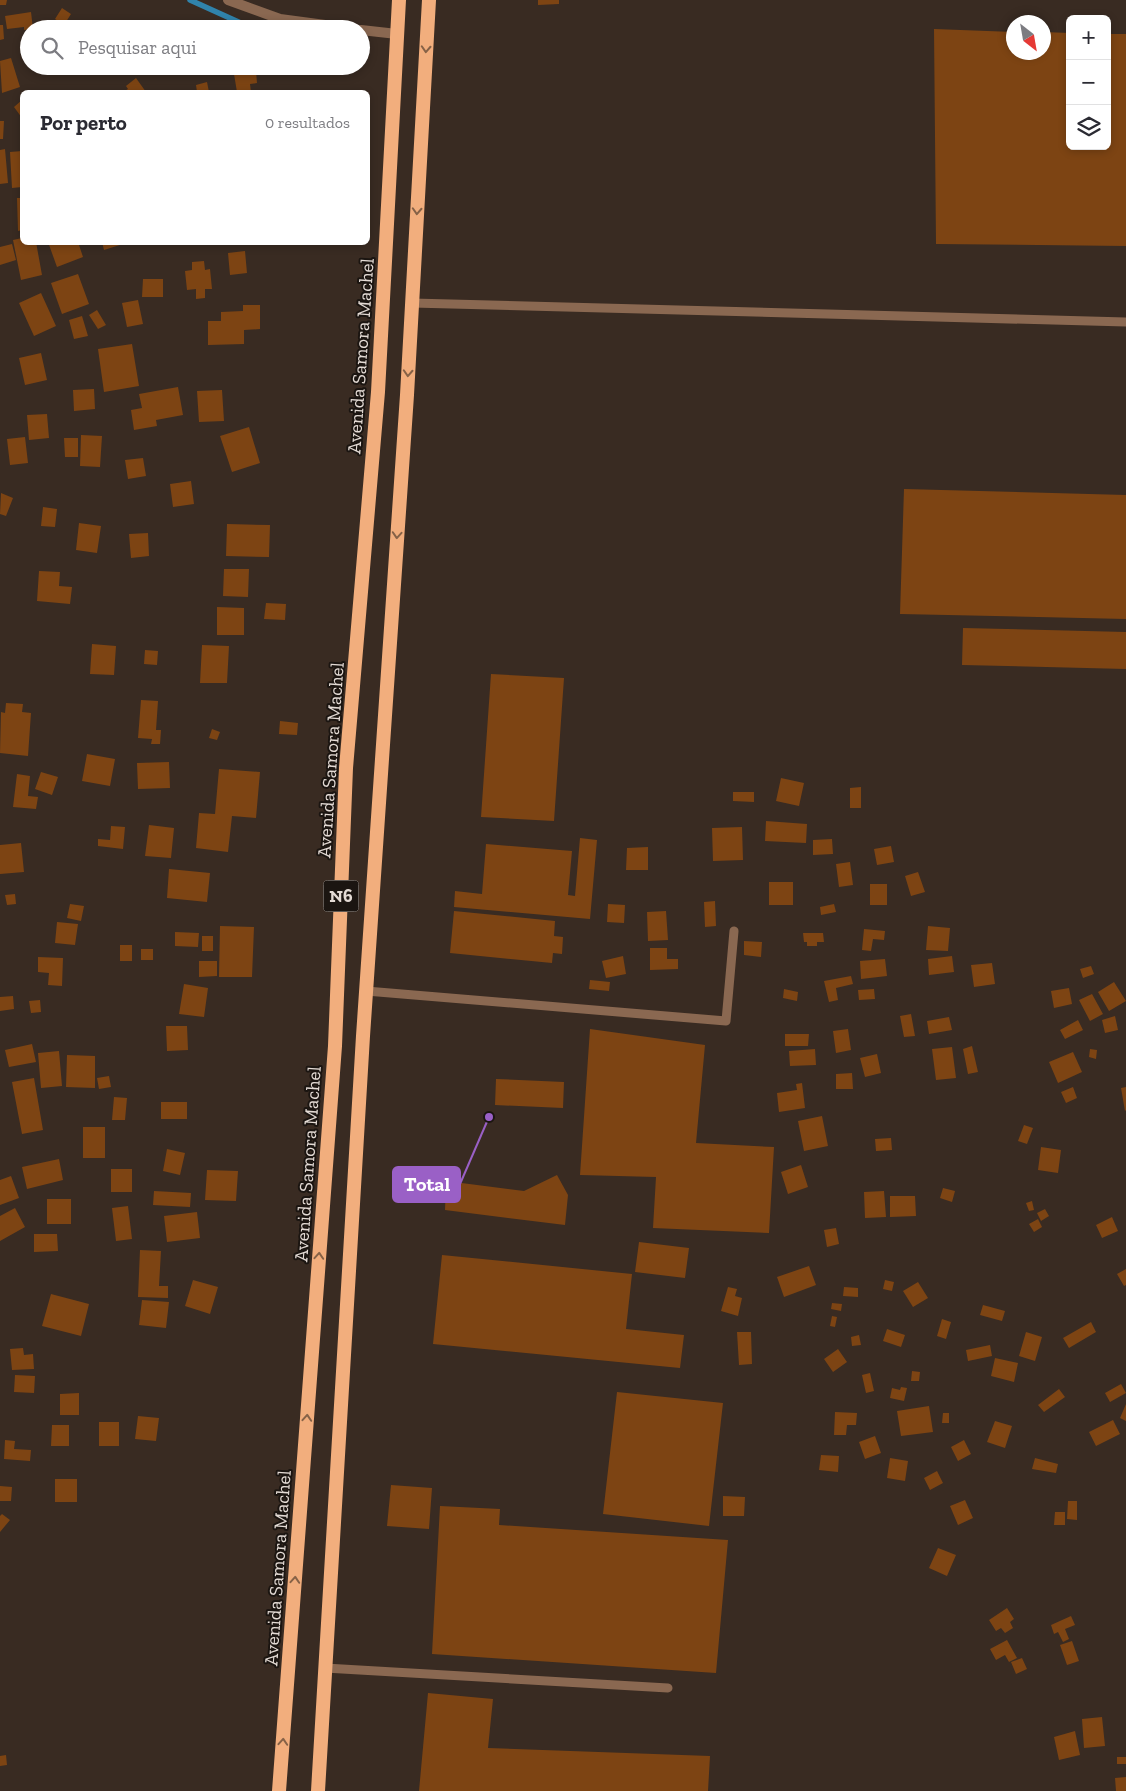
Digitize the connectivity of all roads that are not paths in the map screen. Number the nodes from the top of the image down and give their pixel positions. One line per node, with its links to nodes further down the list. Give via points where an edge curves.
1 (228, 0): 4 (street)
2 (399, 0): 6 (highway, Avenida Samora Machel / N6)
3 (429, 0): 7 (highway, N6, one-way to 7)
4 (288, 20)
5 (370, 31): 6 (street)
6 (397, 34): 13 (highway, Avenida Samora Machel / N6, one-way to 6, via 335,1046 346,768 378,392)
7 (412, 303): 8 (lane); 10 (highway, N6, one-way to 10)
8 (1126, 322)
9 (734, 931): 10 (lane, via 726,1021)
10 (366, 991): 11 (highway, N6)
11 (325, 1668): 12 (lane); 14 (highway, N6)
12 (668, 1688)
13 (279, 1791)
14 (318, 1791)

